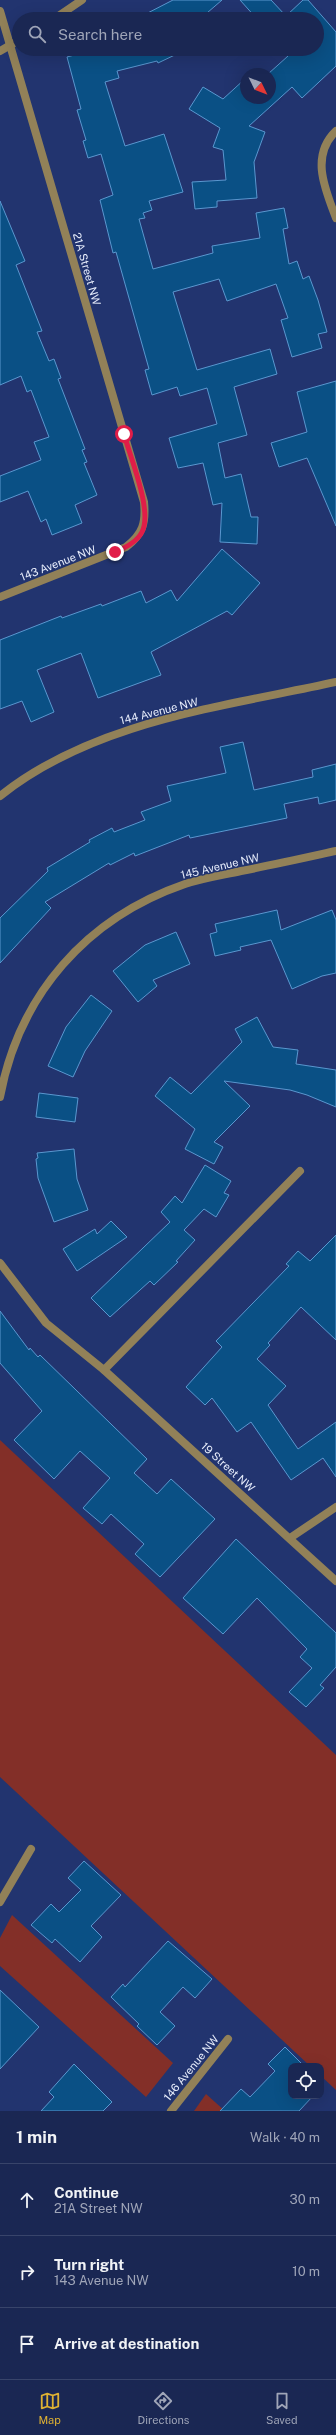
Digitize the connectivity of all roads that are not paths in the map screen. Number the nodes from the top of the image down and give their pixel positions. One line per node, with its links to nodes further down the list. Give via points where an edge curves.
1 (82, 0): 3 (street)
2 (0, 11): 4 (street, 21A Street NW)
3 (64, 12)
4 (11, 46): 5 (street, 21A Street NW); 6 (street)
5 (12, 49)
6 (0, 51)
7 (14, 56): 10 (street, 21A Street NW, via 144,502 145,523)
8 (336, 131): 9 (street, via 326,143 322,155 322,179)
9 (336, 218)
10 (142, 533): 11 (street, 143 Avenue NW, via 126,547 115,552)
11 (0, 597)
12 (336, 682): 13 (street, 144 Avenue NW, via 144,724 109,735 76,750)
13 (0, 796)
14 (336, 851): 15 (street, 145 Avenue NW, via 186,884 153,897 90,937 63,963 29,1010 5,1070)
15 (0, 1097)
16 (300, 1172): 18 (street)
17 (0, 1263): 18 (street, 19 Street NW, via 46,1323)
18 (104, 1370): 20 (street, 19 Street NW)
19 (336, 1507): 20 (street)
20 (290, 1538): 21 (street, 19 Street NW)
21 (336, 1581)
22 (31, 1849): 23 (street)
23 (0, 1902)
24 (228, 2039): 25 (street, 146 Avenue NW)
25 (171, 2111)

